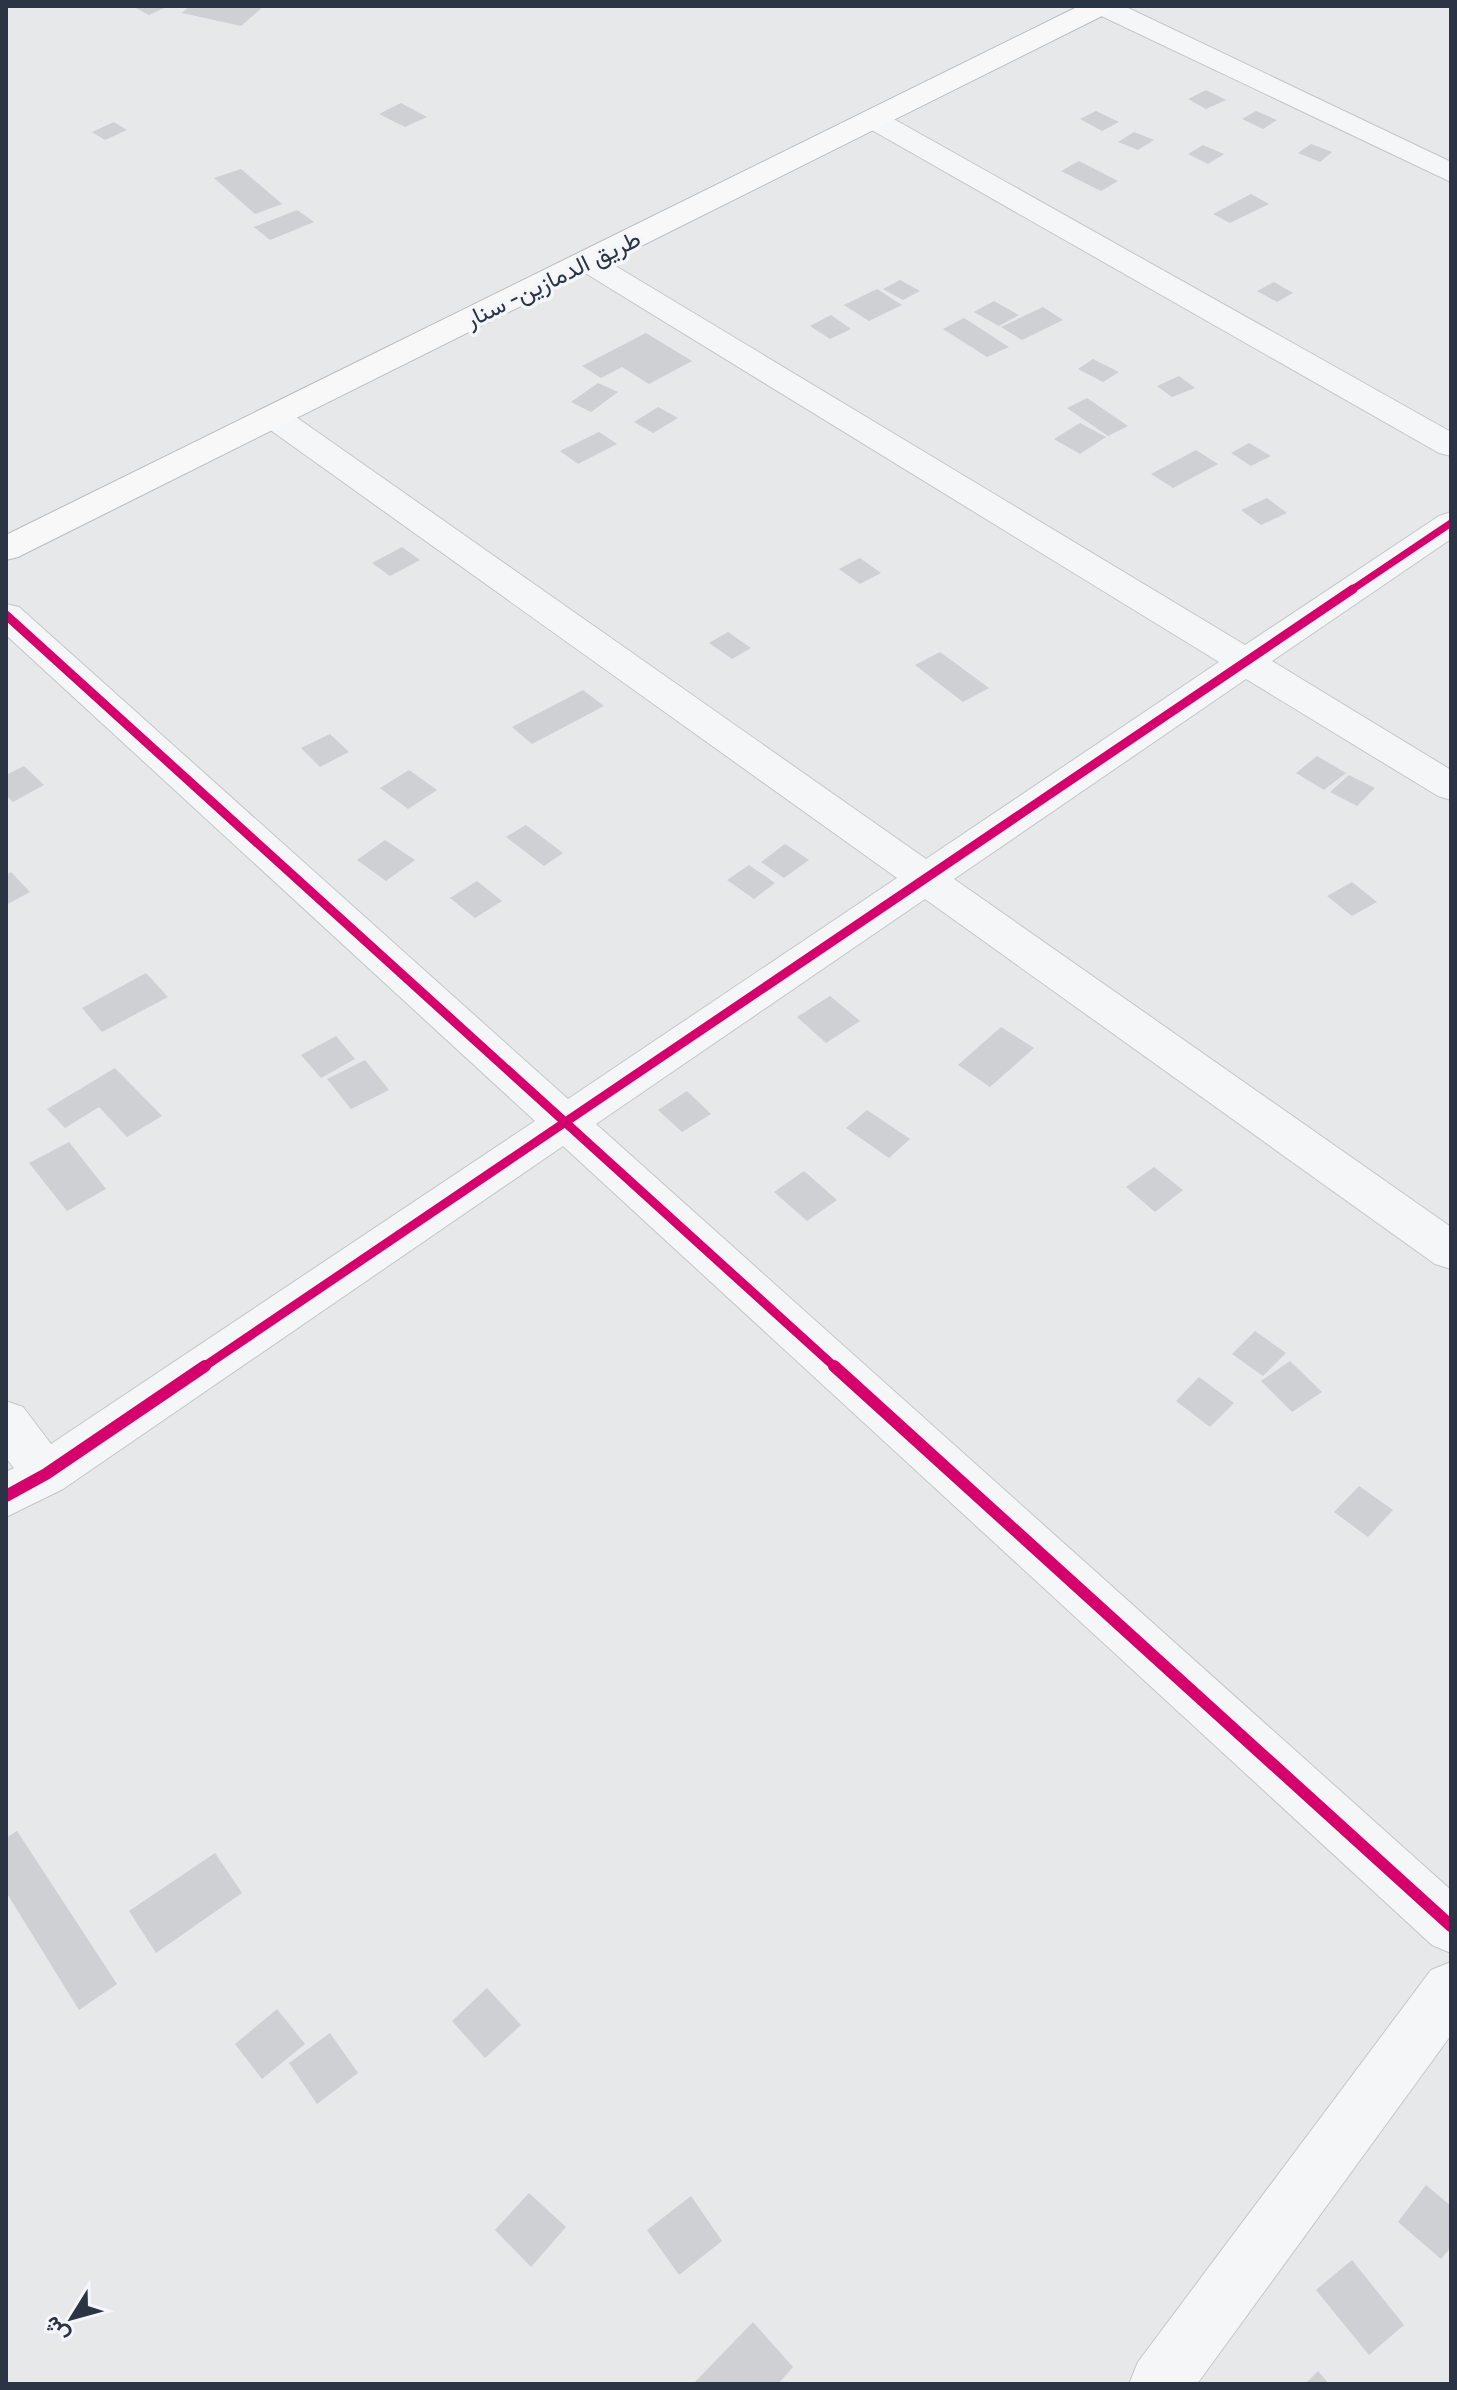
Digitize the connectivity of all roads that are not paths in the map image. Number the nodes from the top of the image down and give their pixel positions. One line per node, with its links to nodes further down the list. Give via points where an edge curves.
1 (1101, 6): 2 (highway, طريق الدمازين- سنار); 3 (street)
2 (873, 119): 4 (highway, طريق الدمازين- سنار); 6 (street)
3 (1451, 173)
4 (588, 262): 5 (highway, طريق الدمازين- سنار); 10 (street)
5 (274, 417): 8 (highway, طريق الدمازين- سنار); 12 (street)
6 (1451, 446)
7 (1451, 523): 10 (street)
8 (6, 549)
9 (6, 615): 13 (street)
10 (1246, 662): 11 (street); 12 (street)
11 (1451, 787)
12 (926, 879): 13 (street); 14 (street)
13 (567, 1124): 16 (street); 17 (street)
14 (1451, 1251)
15 (6, 1421): 16 (street)
16 (26, 1485)
17 (1451, 1926)
18 (1451, 1989): 19 (street)
19 (1160, 2384)

